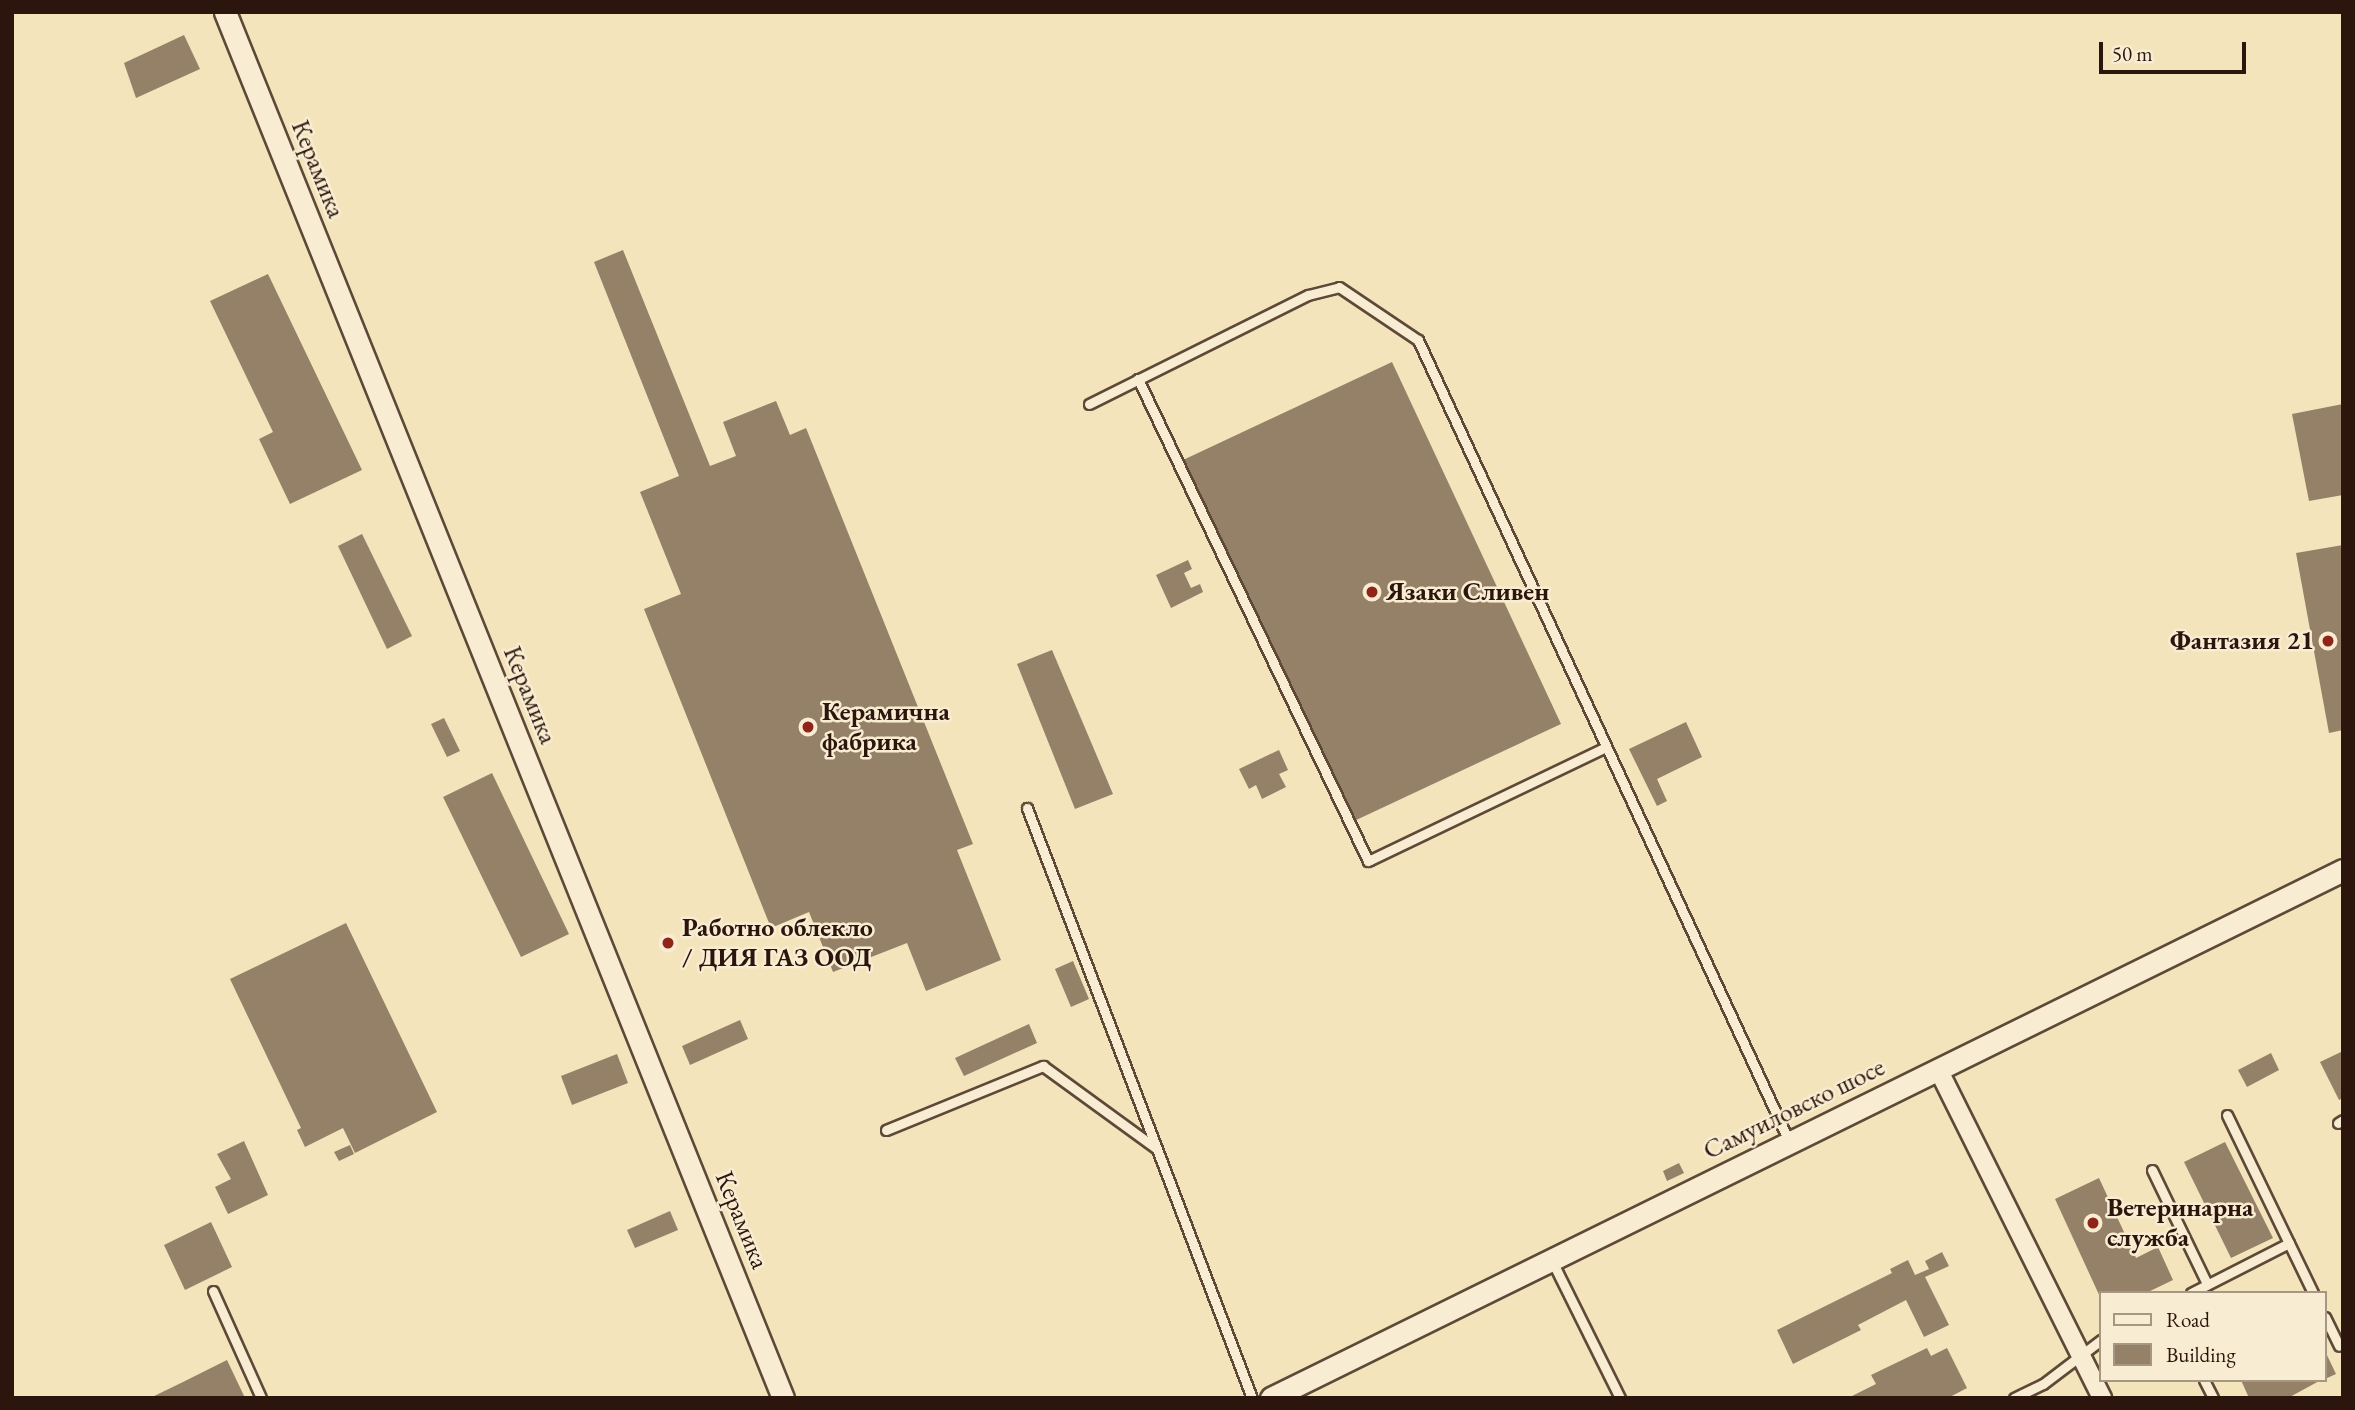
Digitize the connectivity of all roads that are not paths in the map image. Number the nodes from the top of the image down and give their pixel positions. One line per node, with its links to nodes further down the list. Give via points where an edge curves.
1 (225, 12): 25 (street, Керамика)
2 (1138, 379): 3 (lane); 4 (lane, via 1308,295 1339,287 1419,340); 4 (lane, via 1368,861)
3 (1089, 404)
4 (1606, 747): 10 (lane)
5 (1027, 807): 11 (lane)
6 (2343, 870): 7 (street, Самуиловско шосе)
7 (1938, 1069): 10 (street, Самуиловско шосе); 22 (street)
8 (2227, 1115): 13 (lane)
9 (886, 1130): 11 (lane, via 1043,1066)
10 (1790, 1142): 14 (street, Самуиловско шосе)
11 (1158, 1149): 26 (lane)
12 (2152, 1170): 15 (lane)
13 (2289, 1243): 15 (lane); 18 (lane)
14 (1551, 1259): 27 (street, Самуиловско шосе); 28 (lane)
15 (2207, 1284): 17 (lane)
16 (213, 1291): 24 (lane)
17 (2195, 1291)
18 (2312, 1291)
19 (2327, 1321): 21 (lane)
20 (2100, 1341): 22 (lane)
21 (2339, 1346)
22 (2080, 1351): 29 (lane, via 2043,1384); 30 (street)
23 (2205, 1382): 31 (lane)
24 (261, 1398)
25 (783, 1398)
26 (1252, 1398)
27 (1270, 1398)
28 (1620, 1398)
29 (2014, 1398)
30 (2102, 1398)
31 (2213, 1398)

